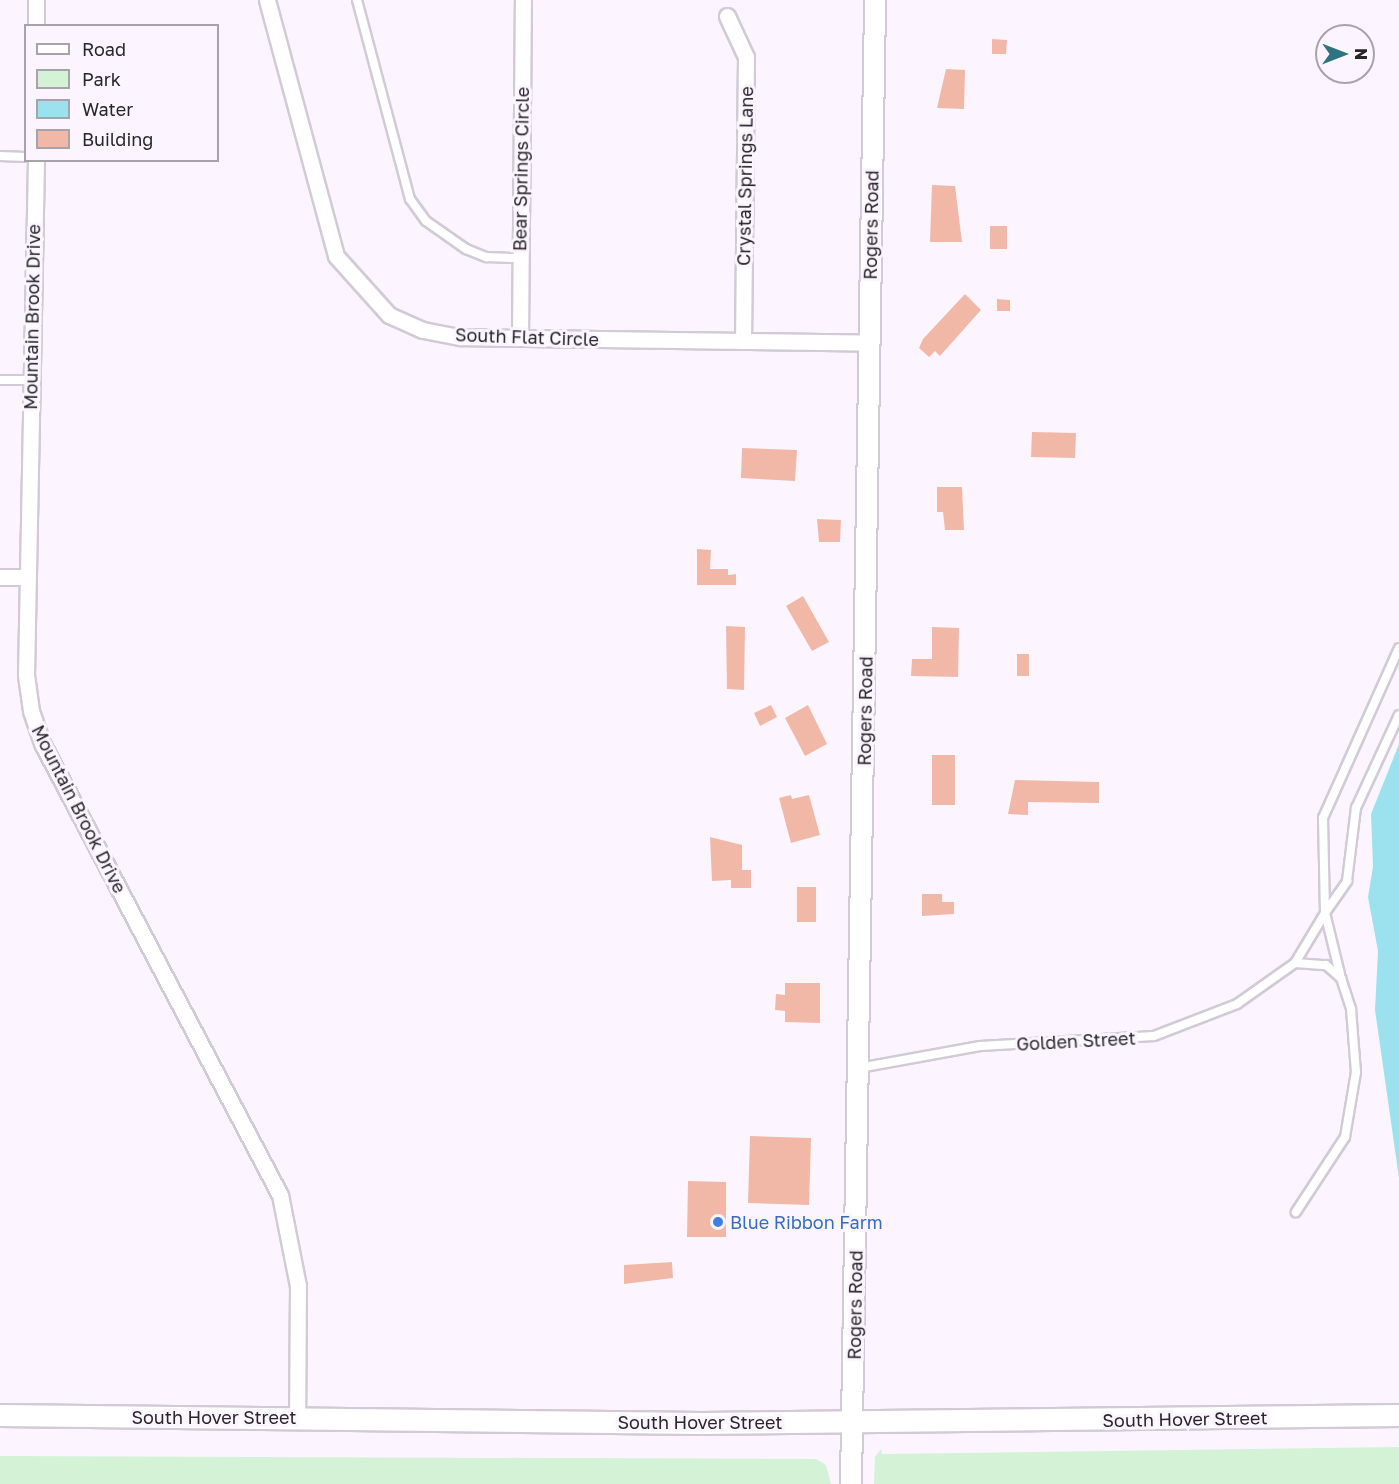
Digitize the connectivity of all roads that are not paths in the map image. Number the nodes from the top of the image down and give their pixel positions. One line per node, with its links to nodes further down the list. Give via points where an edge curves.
1 (36, 0): 7 (street)
2 (267, 0): 12 (street, South Flat Circle, via 323,221 336,256 357,287 389,315 423,330)
3 (357, 0): 11 (lane, via 410,199 426,221 466,249 486,257)
4 (523, 0): 11 (street, Bear Springs Circle)
5 (875, 0): 14 (street, Rogers Road)
6 (726, 16): 13 (street, Crystal Springs Lane, via 746,57)
7 (36, 24)
8 (0, 156): 9 (lane)
9 (24, 157)
10 (36, 162): 16 (street, Mountain Brook Drive)
11 (520, 258): 12 (street, Bear Springs Circle)
12 (520, 338): 13 (street, South Flat Circle)
13 (743, 341): 14 (street, South Flat Circle)
14 (870, 343): 24 (street, Rogers Road)
15 (0, 380): 16 (lane)
16 (31, 380): 18 (street, Mountain Brook Drive)
17 (0, 577): 18 (street)
18 (27, 577): 28 (street, Mountain Brook Drive, via 26,675 43,745 280,1195 298,1286)
19 (1399, 648): 21 (lane, via 1323,818)
20 (1399, 715): 21 (lane, Golden Street, via 1356,808 1350,873)
21 (1325, 913): 22 (lane, Golden Street); 23 (lane)
22 (1295, 963): 23 (lane, via 1326,965); 24 (lane, Golden Street, via 1237,1004 1154,1036 980,1046)
23 (1341, 978): 25 (lane, via 1354,1047 1352,1115 1341,1145)
24 (859, 1068): 29 (street, Rogers Road)
25 (1296, 1212)
26 (1399, 1415): 29 (main road, South Hover Street)
27 (0, 1416): 28 (main road, South Hover Street)
28 (297, 1418): 29 (main road, South Hover Street)
29 (853, 1423): 30 (street, Rogers Road)
30 (852, 1484)

